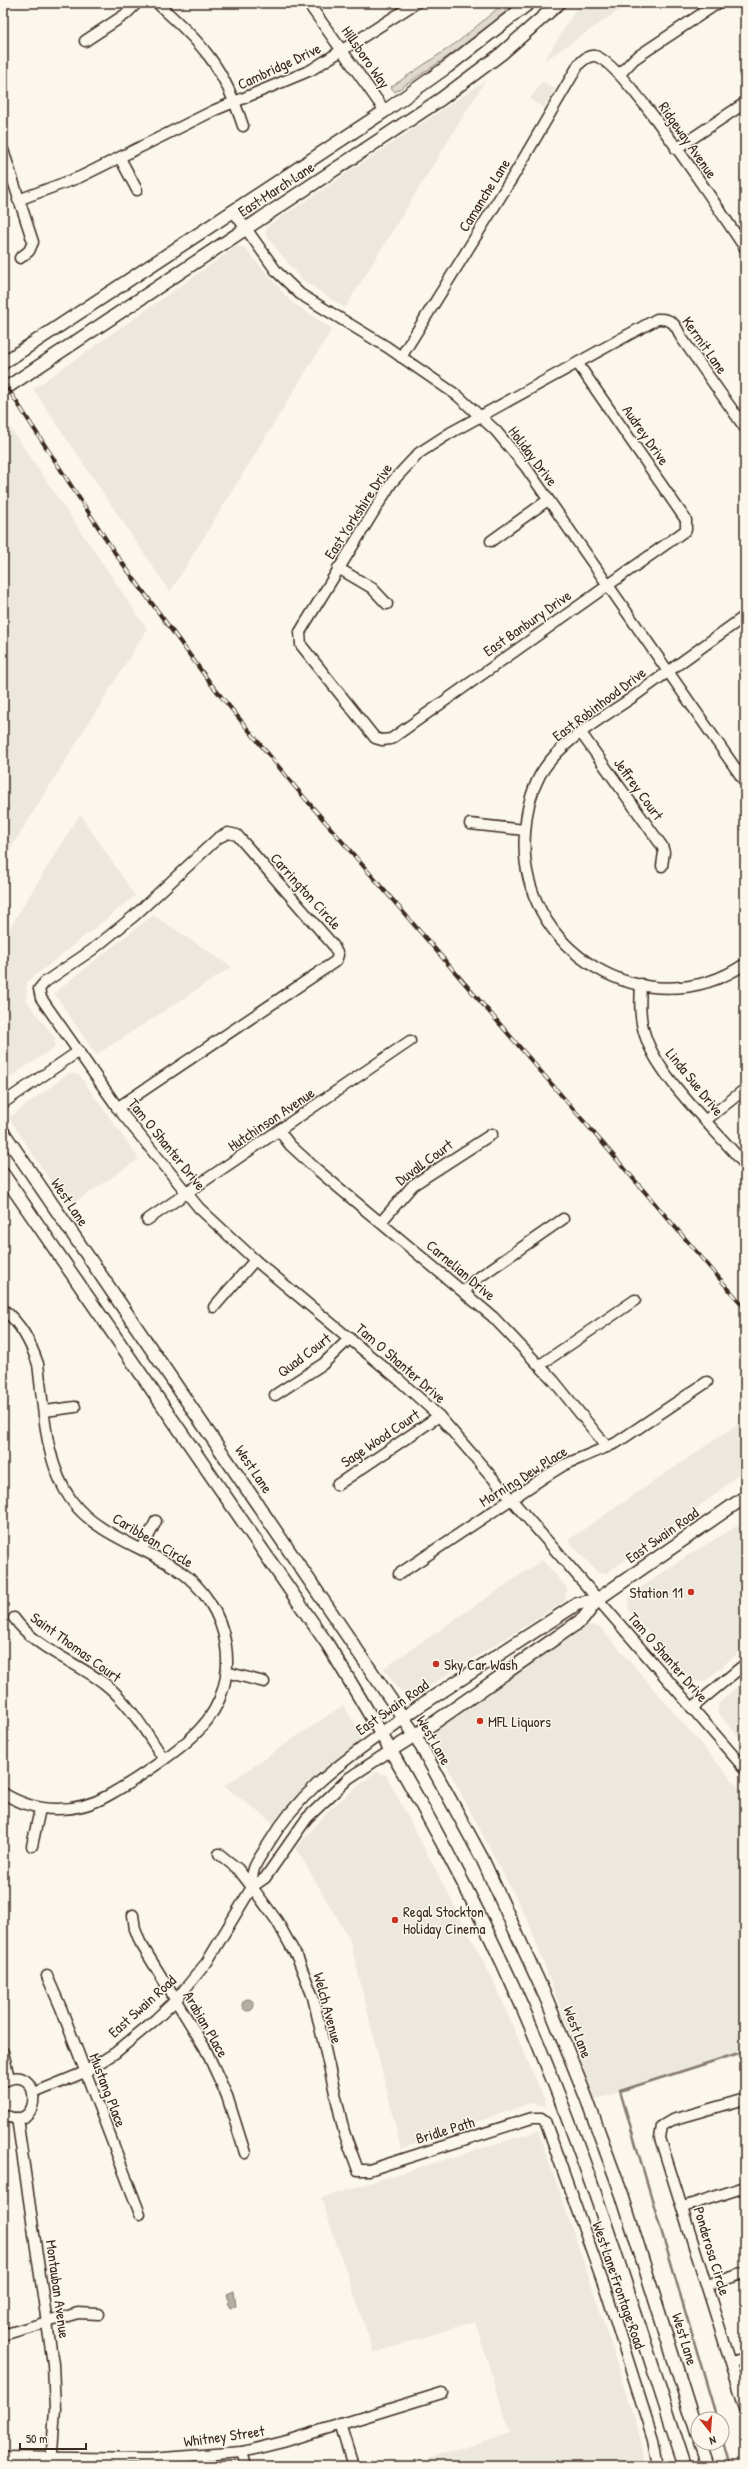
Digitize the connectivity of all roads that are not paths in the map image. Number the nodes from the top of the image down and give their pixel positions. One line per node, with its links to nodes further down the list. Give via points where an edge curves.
1 (137, 3): 8 (street, via 126,14)
2 (158, 3): 12 (street, via 210,56 229,86)
3 (308, 3): 9 (street, Hillsboro Way)
4 (416, 3): 9 (street, Cambridge Drive)
5 (529, 3): 14 (main road, East March Lane, via 465,54)
6 (559, 3): 23 (main road, East March Lane, via 501,54 441,98)
7 (718, 3): 11 (street, via 634,59)
8 (85, 41)
9 (343, 51): 12 (street, Cambridge Drive, via 311,70); 14 (street, Hillsboro Way)
10 (597, 57): 11 (street, Ridgeway Avenue, via 609,63); 27 (street, Camanche Lane, via 586,58 579,64 517,170)
11 (620, 74): 17 (street, Ridgeway Avenue, via 633,88)
12 (235, 103): 15 (street, Cambridge Drive); 18 (street, Cambridge Drive)
13 (745, 104): 17 (street)
14 (385, 111): 22 (main road, East March Lane)
15 (243, 126)
16 (3, 150): 19 (street)
17 (676, 150): 24 (street, Ridgeway Avenue)
18 (120, 158): 20 (street); 21 (street, Cambridge Drive, via 80,177)
19 (6, 172): 21 (street)
20 (138, 190)
21 (18, 200): 25 (street, via 32,242 29,251)
22 (234, 212): 23 (street, Holiday Drive); 28 (main road, East March Lane)
23 (245, 228): 27 (street, Holiday Drive, via 277,272 300,294); 30 (main road, East March Lane)
24 (745, 248)
25 (20, 258)
26 (667, 319): 29 (street, East Yorkshire Drive, via 651,322); 32 (street, Kermit Lane, via 674,323 681,337)
27 (401, 357): 31 (street, Holiday Drive, via 458,396)
28 (3, 363)
29 (578, 364): 31 (street, East Yorkshire Drive); 34 (street, Audrey Drive)
30 (3, 390)
31 (480, 417): 33 (street, Holiday Drive, via 510,448); 36 (street, East Yorkshire Drive, via 430,445 408,463 392,482)
32 (745, 428)
33 (548, 500): 35 (street); 37 (street, Holiday Drive)
34 (687, 525): 37 (street, East Banbury Drive, via 683,533)
35 (491, 541)
36 (338, 568): 38 (street, via 372,588); 42 (street, East Yorkshire Drive, via 304,624 300,632 300,642 370,735)
37 (607, 586): 40 (street, Holiday Drive); 42 (street, East Banbury Drive, via 391,738)
38 (387, 604)
39 (745, 616): 40 (street, East Robinhood Drive)
40 (668, 672): 41 (street, East Robinhood Drive); 43 (street, Holiday Drive)
41 (581, 733): 45 (street, East Robinhood Drive, via 552,760 540,776 531,796); 46 (street, Jeffrey Court, via 662,846)
42 (379, 740)
43 (745, 782)
44 (470, 824): 45 (street)
45 (525, 830): 48 (street, East Robinhood Drive, via 524,848 530,884 540,909 556,935 576,955 598,970 622,980)
46 (662, 866)
47 (745, 964): 48 (street, East Robinhood Drive, via 716,979 696,984 662,987)
48 (641, 984): 55 (street, Linda Sue Drive, via 641,1018 649,1048 660,1067)
49 (41, 985): 51 (street, Tam O Shanter Drive, via 41,998); 54 (street, Carrington Circle, via 92,950 134,916 218,838 228,833 240,837 337,950 338,955 334,963)
50 (410, 1041): 57 (street, Hutchinson Avenue)
51 (78, 1051): 53 (street); 54 (street, Tam O Shanter Drive)
52 (745, 1089): 55 (street)
53 (3, 1103)
54 (117, 1108): 61 (street, Tam O Shanter Drive)
55 (706, 1120): 59 (street, Linda Sue Drive)
56 (3, 1132): 90 (main road, West Lane)
57 (280, 1132): 61 (street, Hutchinson Avenue); 64 (street, Carnelian Drive, via 314,1167)
58 (492, 1134): 64 (street, Duvall Court, via 413,1186)
59 (745, 1165)
60 (3, 1174): 91 (main road, via 328,1645)
61 (186, 1193): 63 (street, Hutchinson Avenue); 65 (street, Tam O Shanter Drive)
62 (563, 1219): 66 (street, via 475,1280)
63 (147, 1220)
64 (381, 1222): 66 (street, Carnelian Drive)
65 (256, 1260): 68 (street); 70 (street, Tam O Shanter Drive)
66 (464, 1292): 71 (street, Carnelian Drive, via 493,1317)
67 (635, 1300): 71 (street)
68 (214, 1307)
69 (3, 1309): 75 (street, Caribbean Circle, via 18,1324 33,1348)
70 (350, 1338): 73 (street, Quad Court, via 322,1364); 76 (street, Tam O Shanter Drive)
71 (540, 1365): 77 (street, Carnelian Drive)
72 (707, 1382): 77 (street, Morning Dew Place)
73 (275, 1395)
74 (75, 1407): 75 (street)
75 (45, 1411): 82 (street, Caribbean Circle, via 54,1466 70,1499 93,1522)
76 (439, 1416): 78 (street, Sage Wood Court); 80 (street, Tam O Shanter Drive)
77 (607, 1447): 80 (street, Morning Dew Place, via 564,1465)
78 (337, 1485)
79 (745, 1497): 84 (main road, East Swain Road)
80 (512, 1499): 83 (street, Morning Dew Place); 84 (street, Tam O Shanter Drive)
81 (156, 1521): 82 (street)
82 (142, 1549): 87 (street, Caribbean Circle, via 192,1580 210,1601 224,1632)
83 (399, 1574)
84 (598, 1599): 89 (street, Tam O Shanter Drive); 90 (main road, East Swain Road, via 577,1604); 92 (main road, East Swain Road, via 583,1619)
85 (14, 1618): 94 (street, Saint Thomas Court, via 26,1633 103,1683 119,1697)
86 (745, 1664): 89 (street)
87 (226, 1672): 88 (street); 94 (street, Caribbean Circle, via 225,1684 201,1729)
88 (264, 1682)
89 (692, 1708): 95 (street, Tam O Shanter Drive)
90 (403, 1718): 91 (main road, East Swain Road); 92 (main road, West Lane)
91 (381, 1734): 93 (main road); 100 (street, East Swain Road, via 337,1766 281,1821 251,1872)
92 (415, 1735): 93 (main road, East Swain Road); 126 (main road, West Lane, via 482,1858 547,2000 622,2195)
93 (390, 1751): 100 (street, East Swain Road, via 349,1778 327,1797 307,1818 265,1878); 135 (main road, via 493,1945 545,2059 589,2173)
94 (163, 1758): 97 (street, Caribbean Circle, via 112,1794 94,1802 64,1809)
95 (745, 1769)
96 (3, 1793): 97 (street, Caribbean Circle)
97 (40, 1809): 98 (street)
98 (32, 1846)
99 (219, 1854): 100 (street, Welch Avenue, via 238,1869)
100 (252, 1887): 103 (street, East Swain Road, via 207,1962); 113 (street, Welch Avenue, via 289,1941 306,1978 317,2013 344,2132)
101 (133, 1914): 103 (street, Arabian Place, via 140,1942)
102 (47, 1976): 105 (street, Mustang Place)
103 (175, 2001): 105 (street, East Swain Road, via 136,2037); 112 (street, Arabian Place, via 191,2024 216,2071)
104 (3, 2052): 106 (street)
105 (85, 2072): 107 (street, East Swain Road); 116 (street, Mustang Place)
106 (6, 2080): 107 (street, via 22,2079 32,2087)
107 (34, 2093): 110 (street, via 33,2106 24,2116)
108 (745, 2099): 115 (street, Ponderosa Circle, via 672,2120 662,2126 660,2138)
109 (3, 2114): 110 (street)
110 (17, 2118): 120 (street, Montauban Avenue)
111 (541, 2118): 113 (street, Bridle Path, via 532,2118 369,2170); 134 (street, West Lane Frontage Road, via 550,2132 606,2291 653,2439)
112 (245, 2154)
113 (358, 2170)
114 (745, 2187): 115 (street)
115 (683, 2207): 118 (street, Ponderosa Circle)
116 (140, 2214)
117 (745, 2273): 118 (street)
118 (707, 2285): 123 (street, Ponderosa Circle)
119 (99, 2314): 120 (street, via 78,2313)
120 (47, 2321): 121 (street); 131 (street, Montauban Avenue, via 53,2364 55,2409)
121 (3, 2335)
122 (745, 2358): 123 (street)
123 (732, 2362): 125 (street, Ponderosa Circle)
124 (442, 2393): 127 (street, Whitney Street)
125 (745, 2408)
126 (690, 2411)
127 (340, 2424): 129 (street, Whitney Street); 133 (street)
128 (703, 2451): 136 (main road)
129 (242, 2452): 131 (street, Whitney Street, via 150,2459); 132 (street)
130 (3, 2457): 131 (street, Whitney Street)
131 (52, 2462)
132 (246, 2466)
133 (353, 2466)
134 (658, 2466)
135 (685, 2466)
136 (708, 2466)

